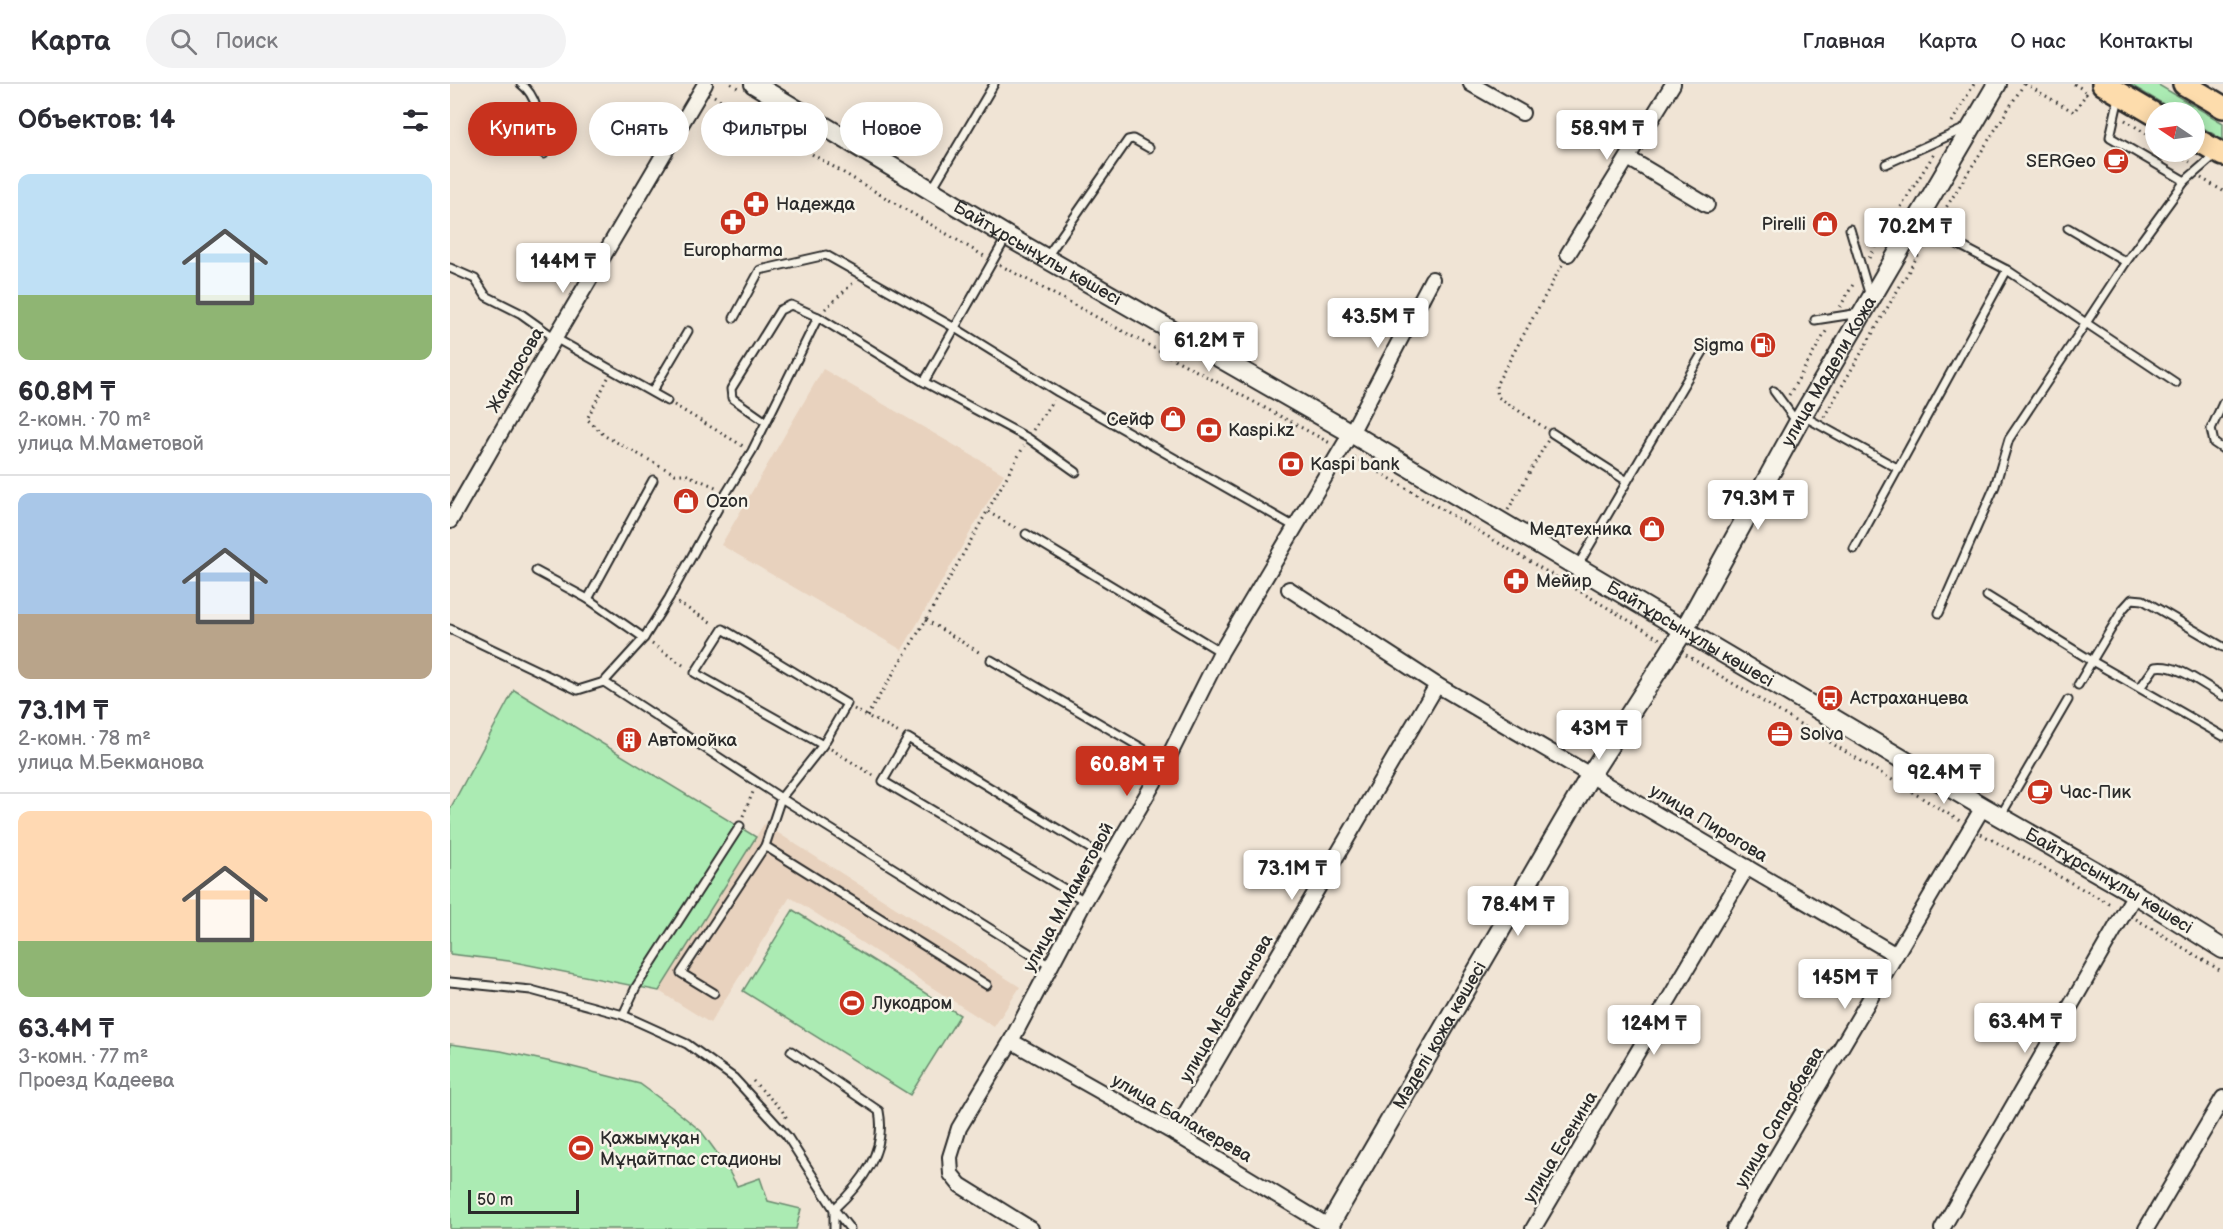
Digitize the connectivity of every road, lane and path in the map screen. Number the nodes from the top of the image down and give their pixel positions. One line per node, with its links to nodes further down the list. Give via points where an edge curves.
1 (521, 84): 13 (lane, via 530,90)
2 (754, 84): 28 (main road, Байтұрсынұлы көшесі)
3 (994, 84): 28 (lane)
4 (1471, 84): 16 (street)
5 (1673, 84): 23 (street)
6 (1974, 84): 19 (path)
7 (1997, 84): 17 (main road, улица Мадели Кожа)
8 (2024, 84): 12 (path, via 2074,112); 34 (path)
9 (2074, 84): 12 (path)
10 (2184, 84): 14 (main road)
11 (704, 86): 38 (path); 53 (street, Жандосова)
12 (2102, 95): 15 (main road); 18 (path); 27 (lane, via 2110,137)
13 (535, 102)
14 (2223, 107)
15 (2145, 111)
16 (1522, 113)
17 (1971, 126): 19 (lane); 31 (main road, улица Мадели Кожа)
18 (2145, 131)
19 (1943, 138): 25 (lane); 41 (path)
20 (2205, 144): 22 (main road)
21 (1149, 147): 37 (lane, via 1128,140)
22 (2220, 153): 26 (lane)
23 (1628, 158): 30 (street); 36 (street)
24 (2186, 162): 26 (path)
25 (1886, 164)
26 (2196, 171): 27 (lane); 29 (path)
27 (2185, 181): 39 (lane)
28 (931, 191): 35 (main road, Байтұрсынұлы көшесі)
29 (2223, 191)
30 (1707, 205)
31 (1915, 222): 34 (lane); 45 (main road, улица Мадели Кожа)
32 (2068, 228): 39 (lane)
33 (1850, 229): 41 (lane)
34 (1932, 231): 42 (lane); 66 (path)
35 (1007, 236): 37 (main road, Байтұрсынұлы көшесі); 38 (lane)
36 (1568, 254): 67 (path, via 1505,365 1495,391 1498,397)
37 (1046, 258): 68 (main road, Байтұрсынұлы көшесі)
38 (994, 262): 51 (lane); 71 (path)
39 (2126, 262): 50 (lane)
40 (450, 268): 53 (lane, via 475,279 486,296)
41 (1863, 268): 45 (lane); 48 (path)
42 (2007, 270): 50 (lane); 73 (lane)
43 (861, 275): 46 (path); 47 (lane, via 826,255 760,270); 51 (lane)
44 (1432, 279): 68 (street, улица М.Маметовой)
45 (1866, 306): 48 (lane); 64 (main road, улица Мадели Кожа)
46 (818, 317): 56 (lane); 65 (lane); 65 (lane, via 791,305 780,310 731,389 732,398)
47 (734, 318)
48 (1834, 318): 49 (lane); 62 (path)
49 (1815, 320)
50 (2086, 323): 57 (lane); 90 (lane, via 2010,439 1995,486)
51 (955, 328): 56 (lane); 59 (lane)
52 (688, 331): 58 (lane)
53 (555, 338): 58 (lane); 79 (street, Жандосова)
54 (1707, 345): 76 (lane)
55 (608, 378): 77 (path, via 587,419 605,436 675,474 685,474)
56 (924, 382): 69 (lane)
57 (2176, 383)
58 (652, 392): 61 (lane)
59 (1058, 392): 69 (path); 81 (lane)
60 (1774, 392): 62 (lane)
61 (668, 401): 72 (path)
62 (1784, 404): 64 (lane)
63 (2223, 404): 70 (lane, via 2211,429 2214,443)
64 (1800, 419): 66 (lane); 94 (main road, улица Мадели Кожа)
65 (766, 422): 72 (lane)
66 (1820, 425): 73 (lane)
67 (1552, 433): 76 (lane); 80 (path)
68 (1351, 434): 71 (street, улица М.Маметовой); 80 (main road, Байтұрсынұлы көшесі)
69 (1028, 438): 74 (lane); 78 (path)
70 (2223, 448)
71 (1342, 450): 81 (street, улица М.Маметовой); 96 (path)
72 (752, 451): 77 (lane)
73 (1899, 469): 83 (lane)
74 (1076, 472)
75 (653, 480): 89 (lane)
76 (1627, 481): 84 (lane)
77 (726, 492): 88 (lane)
78 (988, 512): 82 (path); 91 (path)
79 (450, 521)
80 (1501, 522): 84 (main road, Байтұрсынұлы көшесі)
81 (1297, 528): 98 (street, улица М.Маметовой)
82 (1026, 534): 98 (lane)
83 (1854, 549)
84 (1577, 567): 94 (main road, Байтұрсынұлы көшесі)
85 (536, 571): 89 (lane)
86 (1289, 589): 104 (street, улица Пирогова)
87 (1988, 596): 101 (lane)
88 (669, 598): 93 (path); 95 (lane)
89 (588, 599): 95 (lane)
90 (1939, 613)
91 (926, 620): 100 (path); 110 (path)
92 (450, 629): 103 (lane, via 578,690)
93 (723, 629): 102 (lane); 109 (lane)
94 (1684, 630): 115 (main road, Мәделі қожа көшесі); 119 (main road, Байтұрсынұлы көшесі)
95 (644, 638): 102 (path); 103 (lane)
96 (1658, 638)
97 (2223, 647): 101 (lane, via 2143,600 2132,598)
98 (1221, 652): 114 (street, улица М.Маметовой)
99 (1685, 655): 122 (path)
100 (992, 660): 114 (lane)
101 (2092, 661): 105 (lane); 106 (lane)
102 (695, 673): 113 (lane)
103 (604, 682): 117 (lane)
104 (1437, 685): 115 (street, улица Пирогова); 142 (street, улица М.Бекманова)
105 (2078, 685)
106 (2140, 688): 107 (lane, via 2155,667 2165,665); 111 (lane)
107 (2223, 696)
108 (2068, 700): 120 (lane)
109 (847, 704): 110 (path); 113 (lane)
110 (867, 716): 112 (path)
111 (2223, 736)
112 (908, 738): 116 (lane); 124 (lane)
113 (823, 745): 116 (path); 118 (lane)
114 (1166, 762): 124 (street, улица М.Маметовой)
115 (1591, 774): 125 (street, улица Пирогова); 144 (main road, Мәделі қожа көшесі)
116 (883, 781): 127 (lane)
117 (757, 782): 118 (lane); 121 (path)
118 (781, 798): 123 (lane); 131 (lane)
119 (1983, 807): 120 (main road, Байтұрсынұлы көшесі); 122 (street, улица Сапарбаева)
120 (2000, 817): 126 (main road, Байтұрсынұлы көшесі)
121 (740, 826): 136 (lane, via 636,987)
122 (1971, 828): 128 (path); 130 (street, улица Сапарбаева)
123 (765, 846): 134 (lane); 135 (lane, via 681,973)
124 (1109, 860): 127 (street, улица М.Маметовой)
125 (1748, 867): 130 (street, улица Пирогова); 148 (street, улица Есенина)
126 (2135, 894): 128 (street); 129 (main road, Байтұрсынұлы көшесі)
127 (1085, 901): 131 (street, улица М.Маметовой)
128 (2125, 912): 132 (path); 150 (street)
129 (2223, 949)
130 (1896, 955): 149 (street, улица Сапарбаева)
131 (1050, 966): 137 (street, улица М.Маметовой)
132 (2223, 972)
133 (450, 982): 136 (lane, via 531,990)
134 (987, 985)
135 (714, 993)
136 (623, 1016): 143 (lane, via 687,1044 734,1078 787,1136)
137 (1011, 1041): 142 (street, улица Балакерева); 147 (street, улица М.Маметовой, via 959,1128 950,1157 951,1174 960,1185)
138 (791, 1051): 143 (lane, via 879,1111 882,1127 871,1164 860,1184)
139 (749, 1077): 141 (path, via 781,1108)
140 (2223, 1098): 151 (street)
141 (793, 1127)
142 (1174, 1133): 144 (street, улица Балакерева)
143 (834, 1209): 145 (lane); 146 (lane)
144 (1330, 1228)
145 (834, 1229)
146 (850, 1229)
147 (1030, 1229)
148 (1533, 1229)
149 (1734, 1229)
150 (1942, 1229)
151 (2145, 1229)

